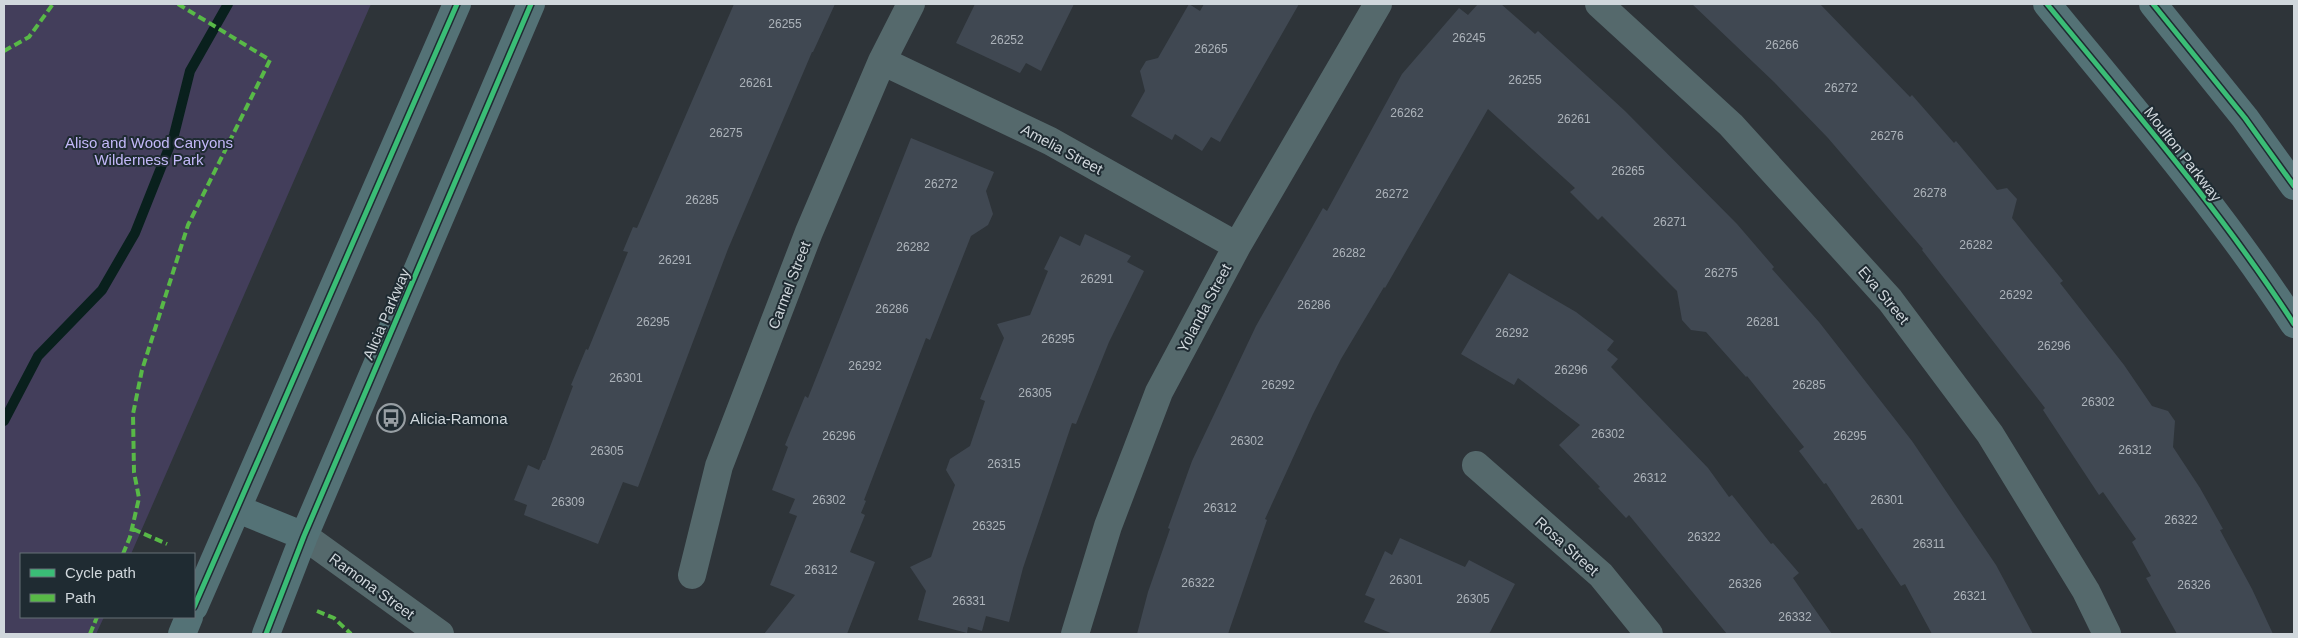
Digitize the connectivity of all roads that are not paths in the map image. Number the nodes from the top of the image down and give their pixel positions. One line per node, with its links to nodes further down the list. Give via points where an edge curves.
1 (457, 4): 13 (main road)
2 (531, 4): 14 (main road, Alicia Parkway)
3 (911, 4): 8 (street, Carmel Street)
4 (1378, 4): 10 (street, Yolanda Street)
5 (1599, 4): 23 (street, Eva Street, via 1731,125 1890,300 1990,434 2086,591)
6 (2047, 4): 11 (main road, Moulton Parkway, via 2170,155 2274,292)
7 (2152, 4): 9 (main road, via 2245,118)
8 (882, 61): 10 (street, Amelia Street, via 1050,141); 15 (street, Carmel Street, via 809,232 718,466)
9 (2294, 186)
10 (1237, 246): 21 (street, Yolanda Street, via 1159,392 1108,526)
11 (2294, 324)
12 (1476, 465): 22 (street, Rosa Street, via 1601,576)
13 (238, 509): 14 (main road); 16 (main road)
14 (304, 536): 19 (main road, Alicia Parkway); 20 (street, Ramona Street)
15 (692, 576)
16 (195, 605)
17 (189, 618): 18 (main road)
18 (182, 634)
19 (266, 634)
20 (440, 634)
21 (1076, 634)
22 (1649, 634)
23 (2107, 634)

